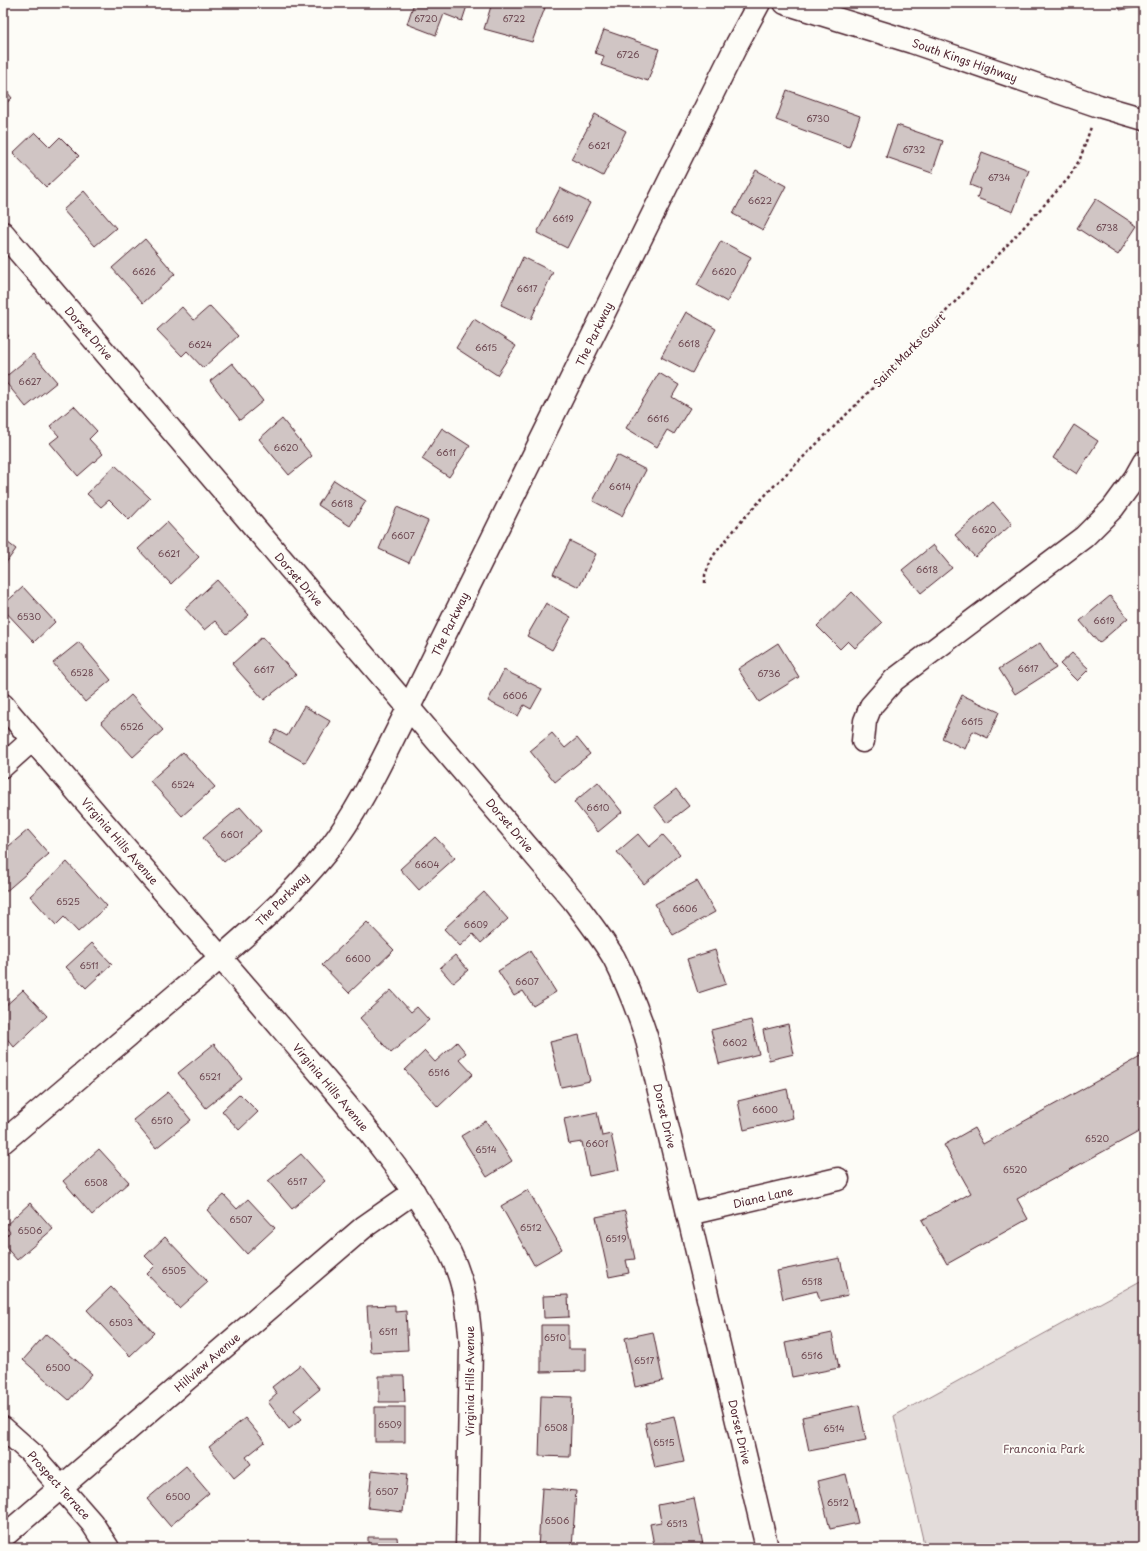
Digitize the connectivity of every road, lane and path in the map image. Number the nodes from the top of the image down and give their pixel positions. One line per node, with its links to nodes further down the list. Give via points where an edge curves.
1 (759, 3): 9 (street, The Parkway)
2 (785, 3): 3 (street, South Kings Highway, via 912,42)
3 (1099, 106): 4 (street, South Kings Highway); 7 (path, Saint Marks Court, via 1080,159 1068,179 870,392 744,518 713,556 705,575)
4 (1144, 120)
5 (3, 233): 9 (street, Dorset Drive)
6 (1144, 462): 11 (street, via 1113,508 1084,537 894,680 871,706 865,721)
7 (705, 583)
8 (3, 705): 10 (street, Virginia Hills Avenue)
9 (409, 707): 13 (street, The Parkway, via 366,791 329,849 292,892); 17 (street, Dorset Drive, via 573,900 614,959 632,997 646,1036)
10 (32, 740): 12 (street); 13 (street, Virginia Hills Avenue)
11 (863, 741)
12 (3, 766)
13 (221, 957): 14 (street, The Parkway); 16 (street, Virginia Hills Avenue, via 381,1145)
14 (3, 1142)
15 (838, 1179): 17 (street, Diana Lane)
16 (414, 1192): 19 (street, Hillview Avenue, via 364,1227); 22 (street, Virginia Hills Avenue, via 451,1254 468,1311 471,1347)
17 (688, 1214): 23 (street, Dorset Drive)
18 (3, 1428): 19 (street, Prospect Terrace, via 30,1452)
19 (60, 1487): 20 (street, Hillview Avenue); 21 (street, Prospect Terrace, via 92,1523)
20 (3, 1537)
21 (108, 1548)
22 (467, 1548)
23 (767, 1548)

